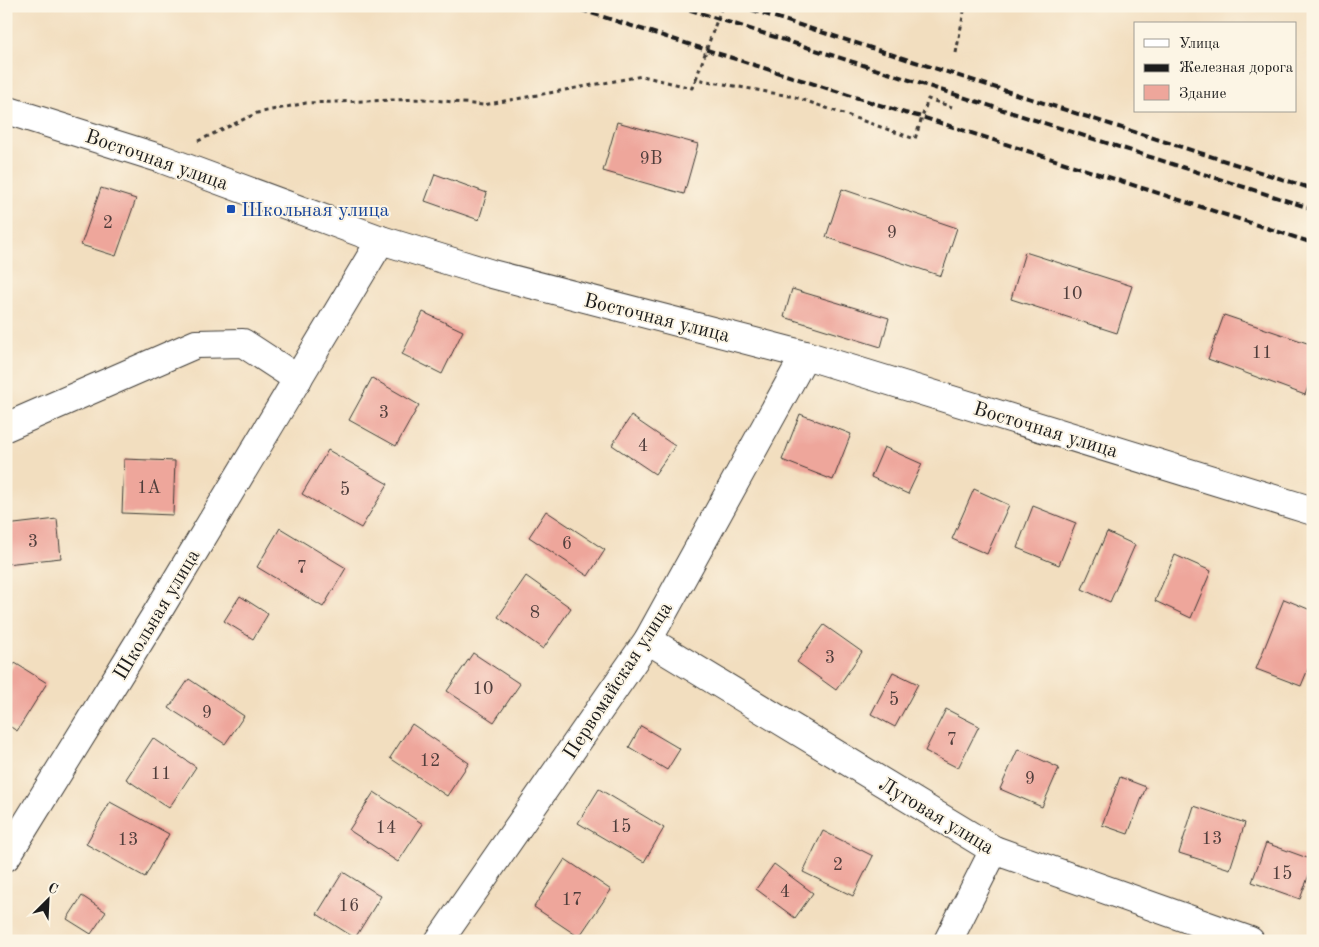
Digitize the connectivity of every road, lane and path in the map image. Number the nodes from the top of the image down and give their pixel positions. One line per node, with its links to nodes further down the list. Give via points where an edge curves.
1 (722, 6): 4 (path)
2 (965, 6): 3 (path)
3 (956, 52)
4 (696, 78): 5 (path, via 795,97 915,139 928,99); 7 (path, via 692,88 642,76 483,105 423,99 306,103 257,113)
5 (952, 107)
6 (6, 110): 7 (street, Восточная улица)
7 (162, 159): 8 (street, Восточная улица)
8 (381, 240): 9 (street, Восточная улица, via 492,274); 10 (street, Школьная улица)
9 (805, 355): 12 (street, Восточная улица); 13 (street, Первомайская улица)
10 (298, 379): 11 (street, via 243,343 196,344); 15 (street, Школьная улица)
11 (6, 427)
12 (1313, 511)
13 (648, 640): 14 (street, Луговая улица); 16 (street, Первомайская улица)
14 (994, 850): 17 (street); 18 (street, Луговая улица)
15 (6, 857)
16 (439, 941)
17 (948, 941)
18 (1250, 941)

